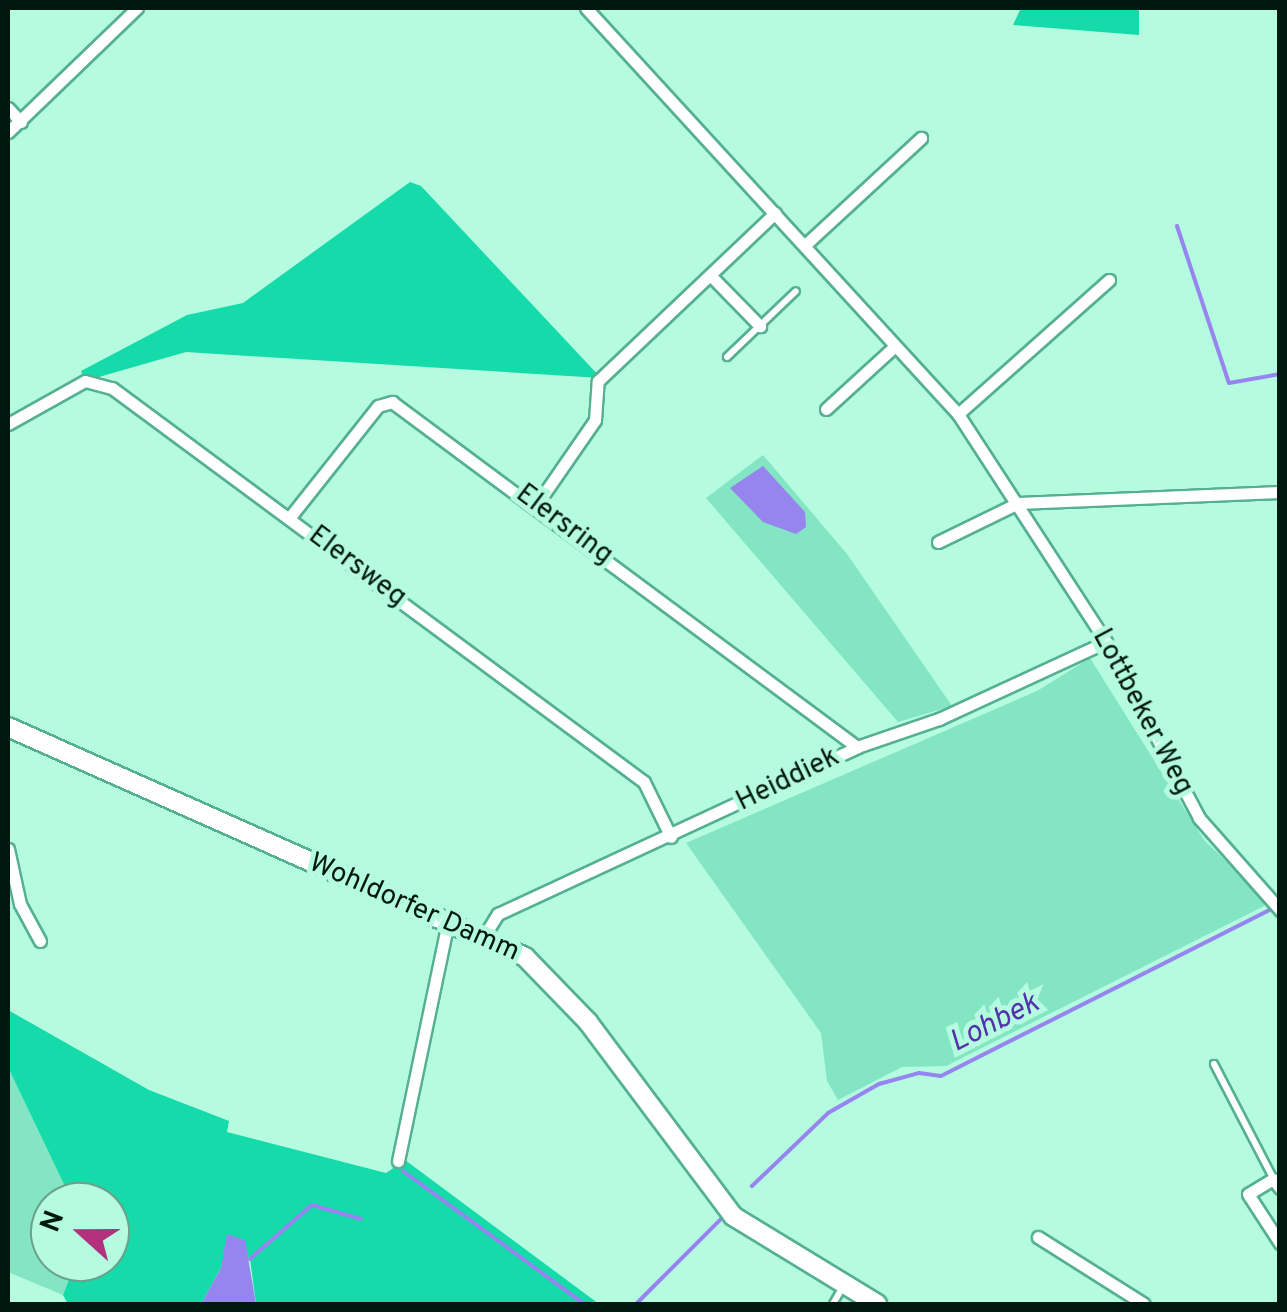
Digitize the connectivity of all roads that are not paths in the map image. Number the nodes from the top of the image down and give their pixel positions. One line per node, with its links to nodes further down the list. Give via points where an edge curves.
1 (138, 8): 4 (street)
2 (586, 8): 7 (street, Lottbeker Weg)
3 (8, 108): 4 (street)
4 (21, 122): 5 (street)
5 (8, 132)
6 (921, 138): 8 (street)
7 (776, 213): 8 (street, Lottbeker Weg); 9 (street)
8 (805, 245): 13 (street, Lottbeker Weg)
9 (712, 277): 12 (street); 20 (street, via 598,381 595,420)
10 (1109, 280): 16 (street)
11 (796, 292): 12 (lane)
12 (760, 326): 14 (lane)
13 (895, 346): 15 (street); 16 (street, Lottbeker Weg)
14 (727, 358)
15 (826, 410)
16 (958, 414): 19 (street, Lottbeker Weg)
17 (8, 424): 21 (street, Elersweg, via 85,382 112,388)
18 (1280, 492): 19 (street)
19 (1018, 503): 22 (street); 23 (street, Lottbeker Weg)
20 (536, 504): 21 (street, Elersring, via 392,402 378,406); 25 (street, Elersring)
21 (290, 517): 26 (street, Elersweg, via 644,782)
22 (938, 542)
23 (1106, 642): 25 (street, Heiddiek, via 939,719); 28 (street, Lottbeker Weg, via 1199,818)
24 (8, 729): 29 (street, Wohldorfer Damm)
25 (857, 747): 26 (street, Heiddiek)
26 (671, 837): 30 (street, Heiddiek, via 498,914)
27 (8, 850): 31 (street, via 20,904)
28 (1280, 910)
29 (448, 921): 30 (street, Wohldorfer Damm); 33 (street)
30 (484, 936): 37 (street, Wohldorfer Damm, via 526,957 559,986 733,1216)
31 (40, 941)
32 (1214, 1064): 34 (lane)
33 (398, 1160)
34 (1276, 1183): 36 (street, via 1248,1194)
35 (1038, 1237): 40 (street)
36 (1280, 1242)
37 (845, 1284): 38 (lane); 39 (street, Wohldorfer Damm)
38 (833, 1304)
39 (878, 1304)
40 (1144, 1304)

